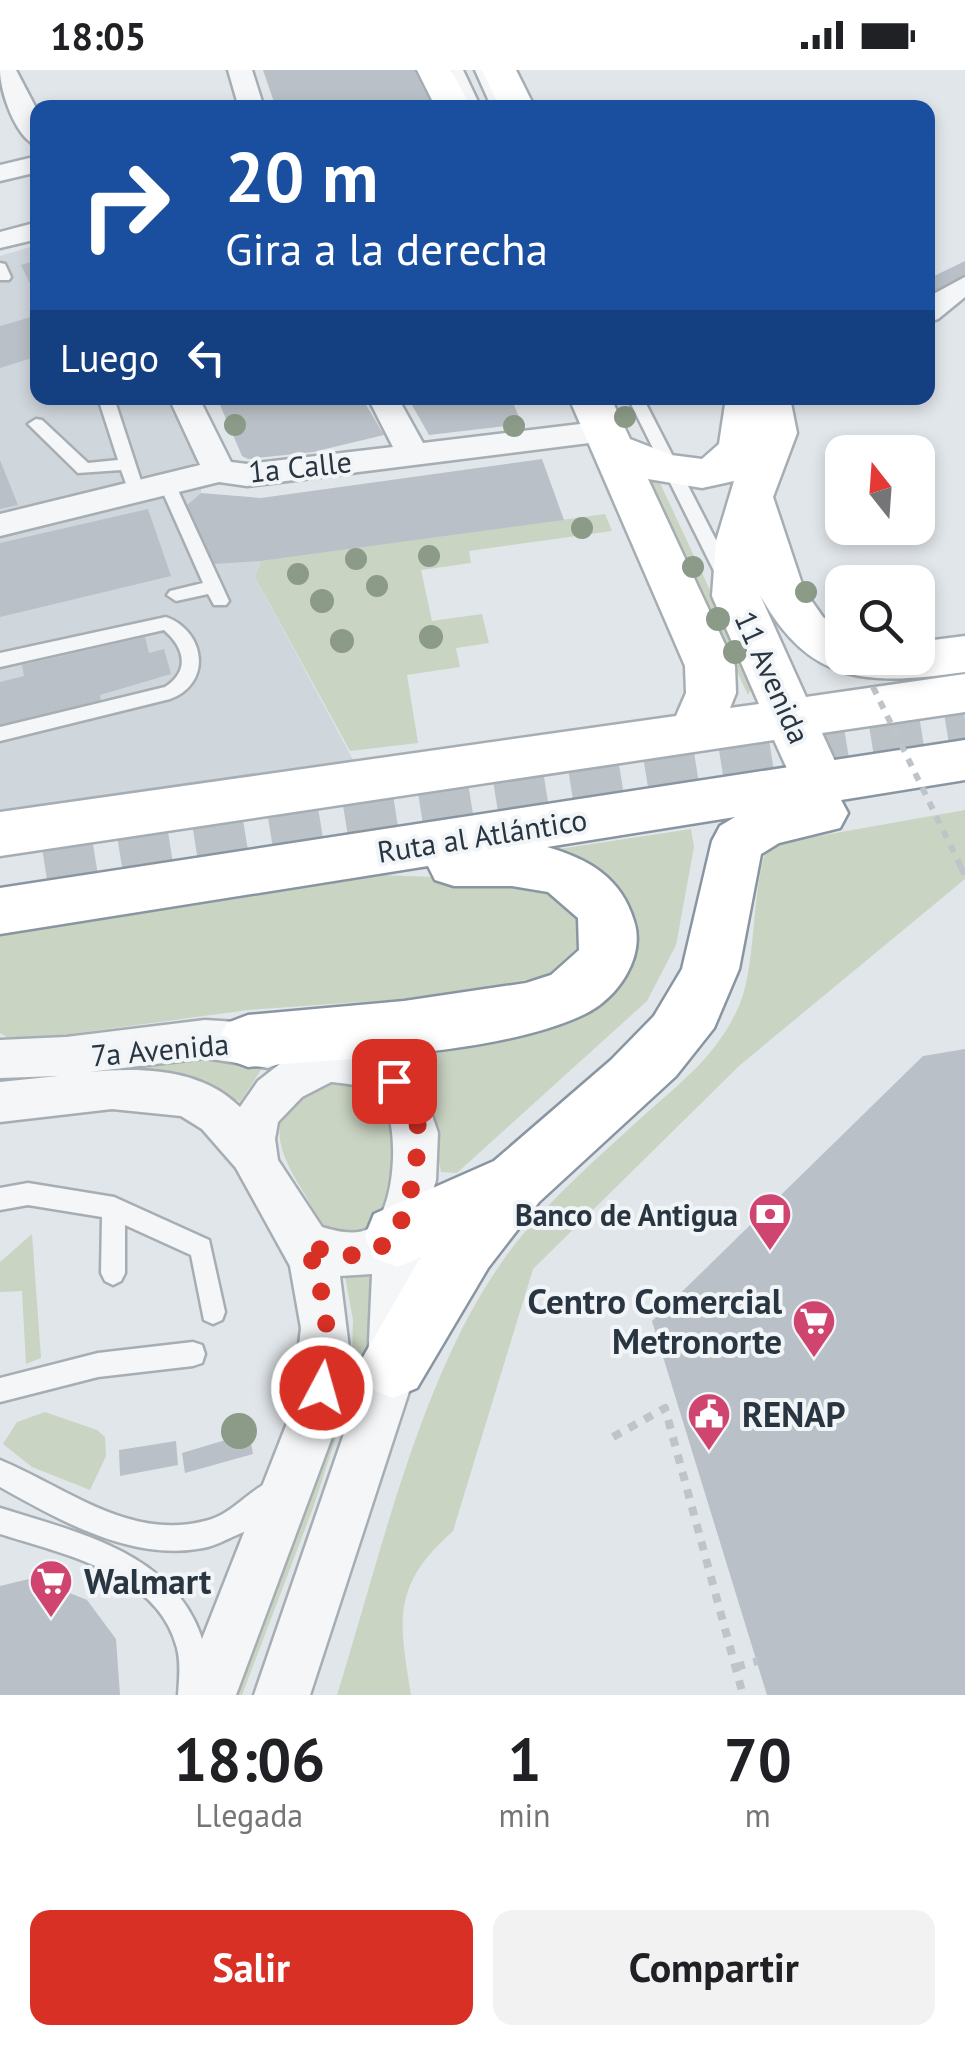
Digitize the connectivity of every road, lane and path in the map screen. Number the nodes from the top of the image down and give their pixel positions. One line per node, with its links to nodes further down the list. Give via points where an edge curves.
1 (4, 70): 12 (street)
2 (240, 70): 7 (street)
3 (434, 70): 8 (main road)
4 (457, 70): 9 (lane)
5 (481, 70): 10 (lane)
6 (499, 70): 11 (main road)
7 (249, 100)
8 (450, 100)
9 (471, 100)
10 (495, 100)
11 (514, 100)
12 (30, 122)
13 (30, 166): 14 (street)
14 (0, 173)
15 (30, 232): 16 (street)
16 (0, 240)
17 (30, 249): 18 (street)
18 (2, 266)
19 (965, 286): 20 (street)
20 (935, 307)
21 (109, 405): 31 (lane)
22 (187, 405): 29 (street)
23 (387, 405): 28 (street)
24 (741, 405): 30 (main road, via 746,428 738,454 723,467)
25 (770, 405): 32 (main road, 11 Avenida, via 776,433)
26 (611, 419): 28 (street, 1a Calle); 30 (main road); 43 (main road, 11 Avenida, via 710,666 711,692)
27 (36, 424): 31 (lane, via 84,469)
28 (413, 454): 29 (street, 1a Calle, via 247,476)
29 (220, 471): 31 (street, 1a Calle)
30 (672, 472): 35 (lane)
31 (144, 481): 33 (street, 1a Calle); 34 (lane, via 216,594)
32 (752, 492): 35 (main road, 11 Avenida); 36 (main road, via 768,562 785,596)
33 (0, 524)
34 (176, 595)
35 (736, 596): 42 (main road, 11 Avenida)
36 (825, 643)
37 (965, 654): 38 (main road)
38 (935, 658)
39 (0, 660): 44 (lane, via 166,623 176,627 188,650 191,671 170,692)
40 (863, 675): 50 (path, bridge)
41 (965, 692): 42 (main road)
42 (791, 716): 43 (main road); 47 (main road, 11 Avenida)
43 (694, 730): 48 (main road)
44 (0, 734)
45 (965, 760): 46 (main road, Ruta al Atlántico)
46 (899, 770): 47 (main road, Ruta al Atlántico); 58 (main road, via 851,807 746,833 735,850 717,952 694,1009 620,1090)
47 (820, 782): 49 (main road, Ruta al Atlántico)
48 (0, 834)
49 (306, 864): 51 (main road, Ruta al Atlántico); 52 (main road, via 509,864 561,871 608,916 611,946 600,972 569,995 526,1008)
50 (965, 876)
51 (0, 911)
52 (388, 1028): 53 (main road); 55 (main road)
53 (248, 1041): 54 (street, 7a Avenida); 55 (street, 7a Avenida)
54 (0, 1059)
55 (323, 1065): 57 (street, via 299,1072 273,1094 258,1122); 61 (street, via 364,1066 394,1081 412,1106 419,1138)
56 (0, 1102): 57 (street, 7a Avenida, via 164,1090 218,1115)
57 (254, 1156): 62 (street)
58 (518, 1181): 61 (main road); 66 (main road, via 446,1272)
59 (0, 1199): 60 (lane, via 28,1194)
60 (114, 1208): 63 (lane); 64 (lane, via 200,1248)
61 (397, 1236): 62 (street, via 378,1250 342,1256); 66 (street)
62 (306, 1244): 69 (street, via 326,1311 327,1364)
63 (113, 1274)
64 (213, 1312)
65 (192, 1354): 67 (lane, via 98,1364)
66 (393, 1364): 76 (street)
67 (0, 1390)
68 (613, 1437): 73 (path, via 665,1408)
69 (295, 1466): 70 (lane, via 251,1512 196,1540 159,1540 54,1505); 75 (street)
70 (0, 1473)
71 (0, 1521): 74 (lane, via 134,1570 166,1597 192,1650)
72 (758, 1661): 73 (path)
73 (736, 1666): 77 (path)
74 (192, 1695)
75 (208, 1695)
76 (282, 1695)
77 (743, 1695)

